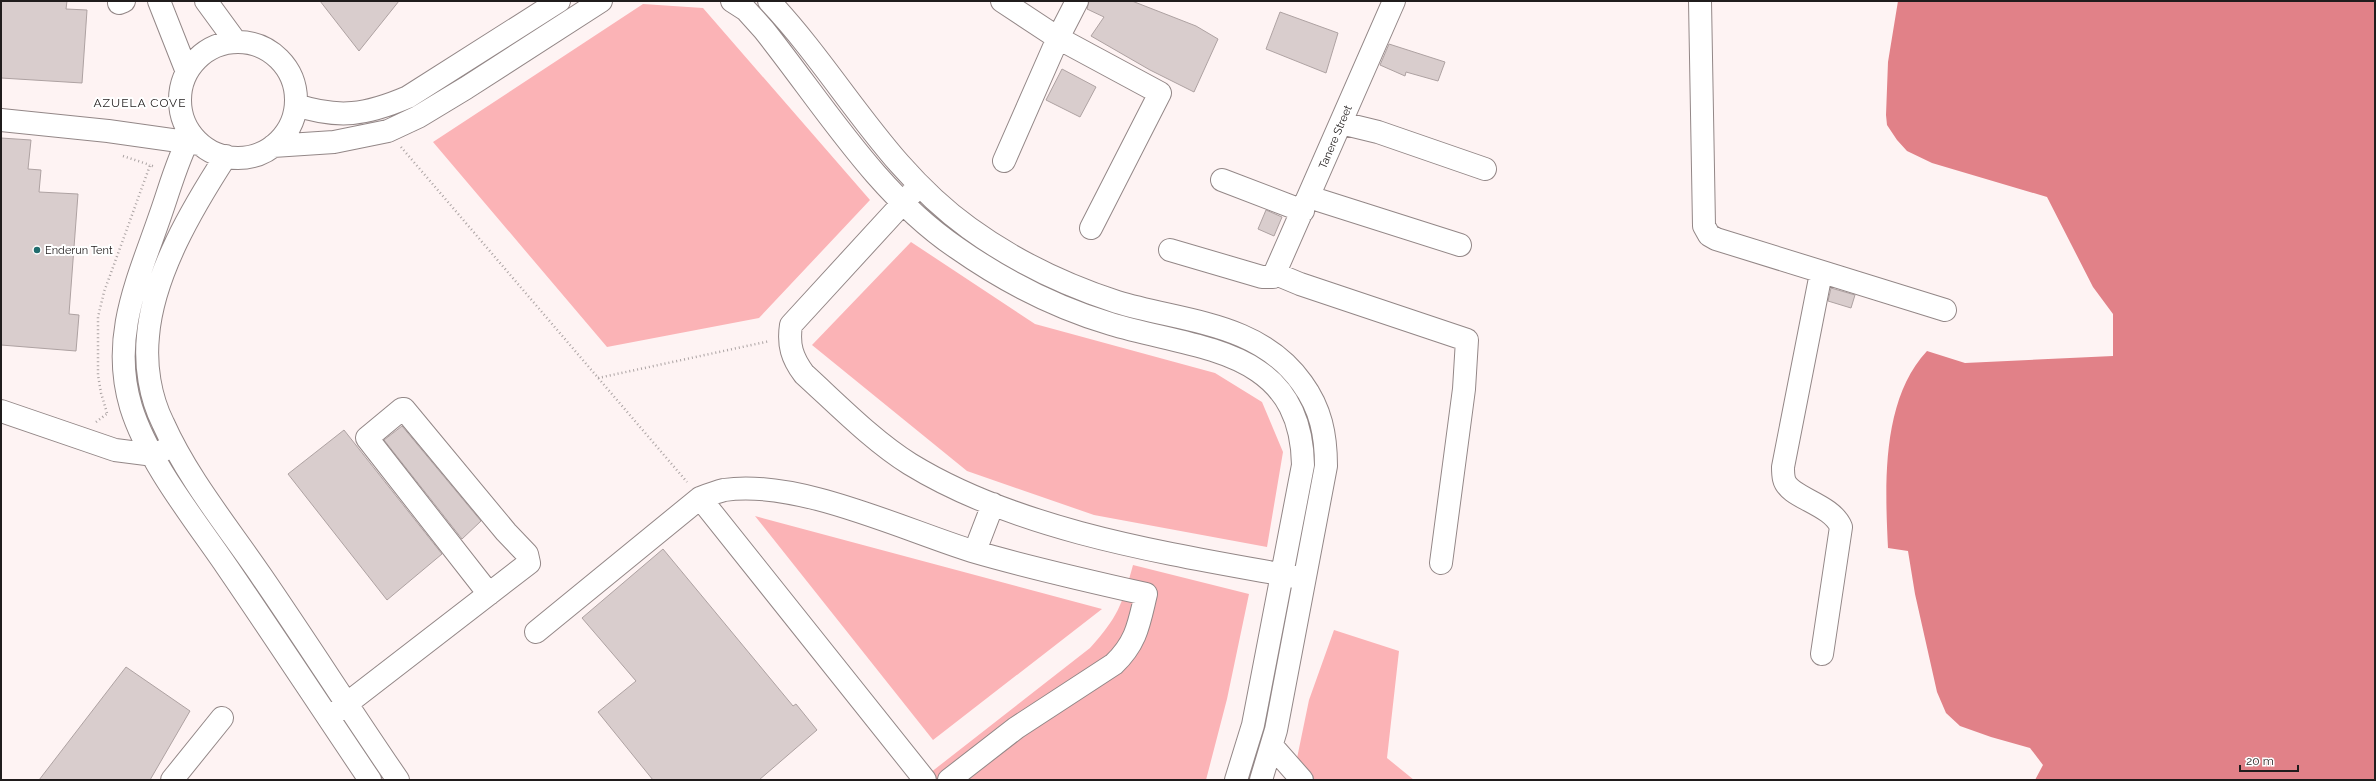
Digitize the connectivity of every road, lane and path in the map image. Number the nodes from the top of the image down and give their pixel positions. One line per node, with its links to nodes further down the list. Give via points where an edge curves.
1 (159, 1): 13 (street)
2 (206, 1): 12 (street)
3 (559, 1): 14 (street, via 408,97 381,109 333,114)
4 (601, 1): 18 (street, via 439,105)
5 (732, 1): 20 (street, via 746,10 764,30)
6 (769, 1): 17 (street)
7 (1002, 1): 11 (street)
8 (1077, 1): 11 (street)
9 (1394, 1): 16 (street, Tanere Street)
10 (1700, 1): 32 (street, via 1706,231 1716,239)
11 (1058, 38): 23 (street); 29 (street, via 1160,93)
12 (236, 42): 13 (street, via 221,44 207,51); 14 (street, via 264,48 285,65 292,78)
13 (187, 72): 19 (street, via 182,84 181,110)
14 (296, 105): 21 (street, via 289,128)
15 (1, 120): 19 (street)
16 (1341, 123): 24 (street, via 1378,132); 28 (street, Tanere Street)
17 (868, 127): 20 (street); 26 (street)
18 (388, 131): 21 (street, via 334,142); 36 (path)
19 (193, 140): 22 (street, via 213,152); 37 (street, via 129,304 124,335)
20 (850, 141): 27 (street, via 878,177)
21 (273, 146): 22 (street, via 250,156)
22 (226, 156): 40 (street, via 206,186 173,251 152,309 148,336 151,386 163,423)
23 (1004, 161)
24 (1485, 169)
25 (1222, 180): 28 (street)
26 (919, 186): 27 (street); 47 (street, via 970,229 1024,262 1076,287 1118,302 1225,329 1253,339 1275,353 1294,371 1322,418 1326,443 1325,473)
27 (903, 203): 35 (street, via 797,317 791,325); 46 (street, via 956,248 1012,282 1066,309 1112,324 1218,351 1242,360 1276,386 1299,426 1303,465)
28 (1306, 204): 30 (street); 33 (street, Tanere Street)
29 (1091, 228)
30 (1460, 244)
31 (1170, 250): 33 (street, via 1262,277 1270,278)
32 (1821, 273): 34 (street); 50 (street, via 1783,467 1784,481 1791,489 1832,513 1841,527)
33 (1276, 274): 45 (street, via 1467,340 1464,389)
34 (1944, 310)
35 (789, 336): 36 (path); 43 (street, via 794,362 804,374 887,447 933,478)
36 (598, 378): 42 (path)
37 (131, 407): 39 (path, via 107,413 94,423); 41 (street, via 141,433)
38 (1, 411): 39 (street)
39 (83, 440): 41 (street, via 115,450)
40 (174, 444): 41 (street); 51 (street, via 194,479)
41 (154, 455): 52 (street, via 176,492)
42 (700, 498): 44 (street, via 723,490 791,494 835,504); 49 (street); 59 (street)
43 (993, 504): 44 (street); 46 (street, via 1075,531)
44 (975, 551): 60 (street, via 1071,578 1146,594 1134,639 1114,664 1016,728)
45 (1442, 563)
46 (1282, 575): 47 (street); 61 (street, via 1253,725)
47 (1305, 579): 54 (street)
48 (489, 594): 48 (street, via 367,438 402,409 527,554 529,563); 51 (street)
49 (536, 632)
50 (1822, 654)
51 (347, 705): 52 (street); 58 (street)
52 (328, 717): 57 (street)
53 (222, 718): 56 (street)
54 (1272, 746): 55 (street); 62 (street)
55 (1299, 779)
56 (172, 780)
57 (370, 780)
58 (398, 780)
59 (925, 780)
60 (948, 780)
61 (1236, 780)
62 (1261, 780)

